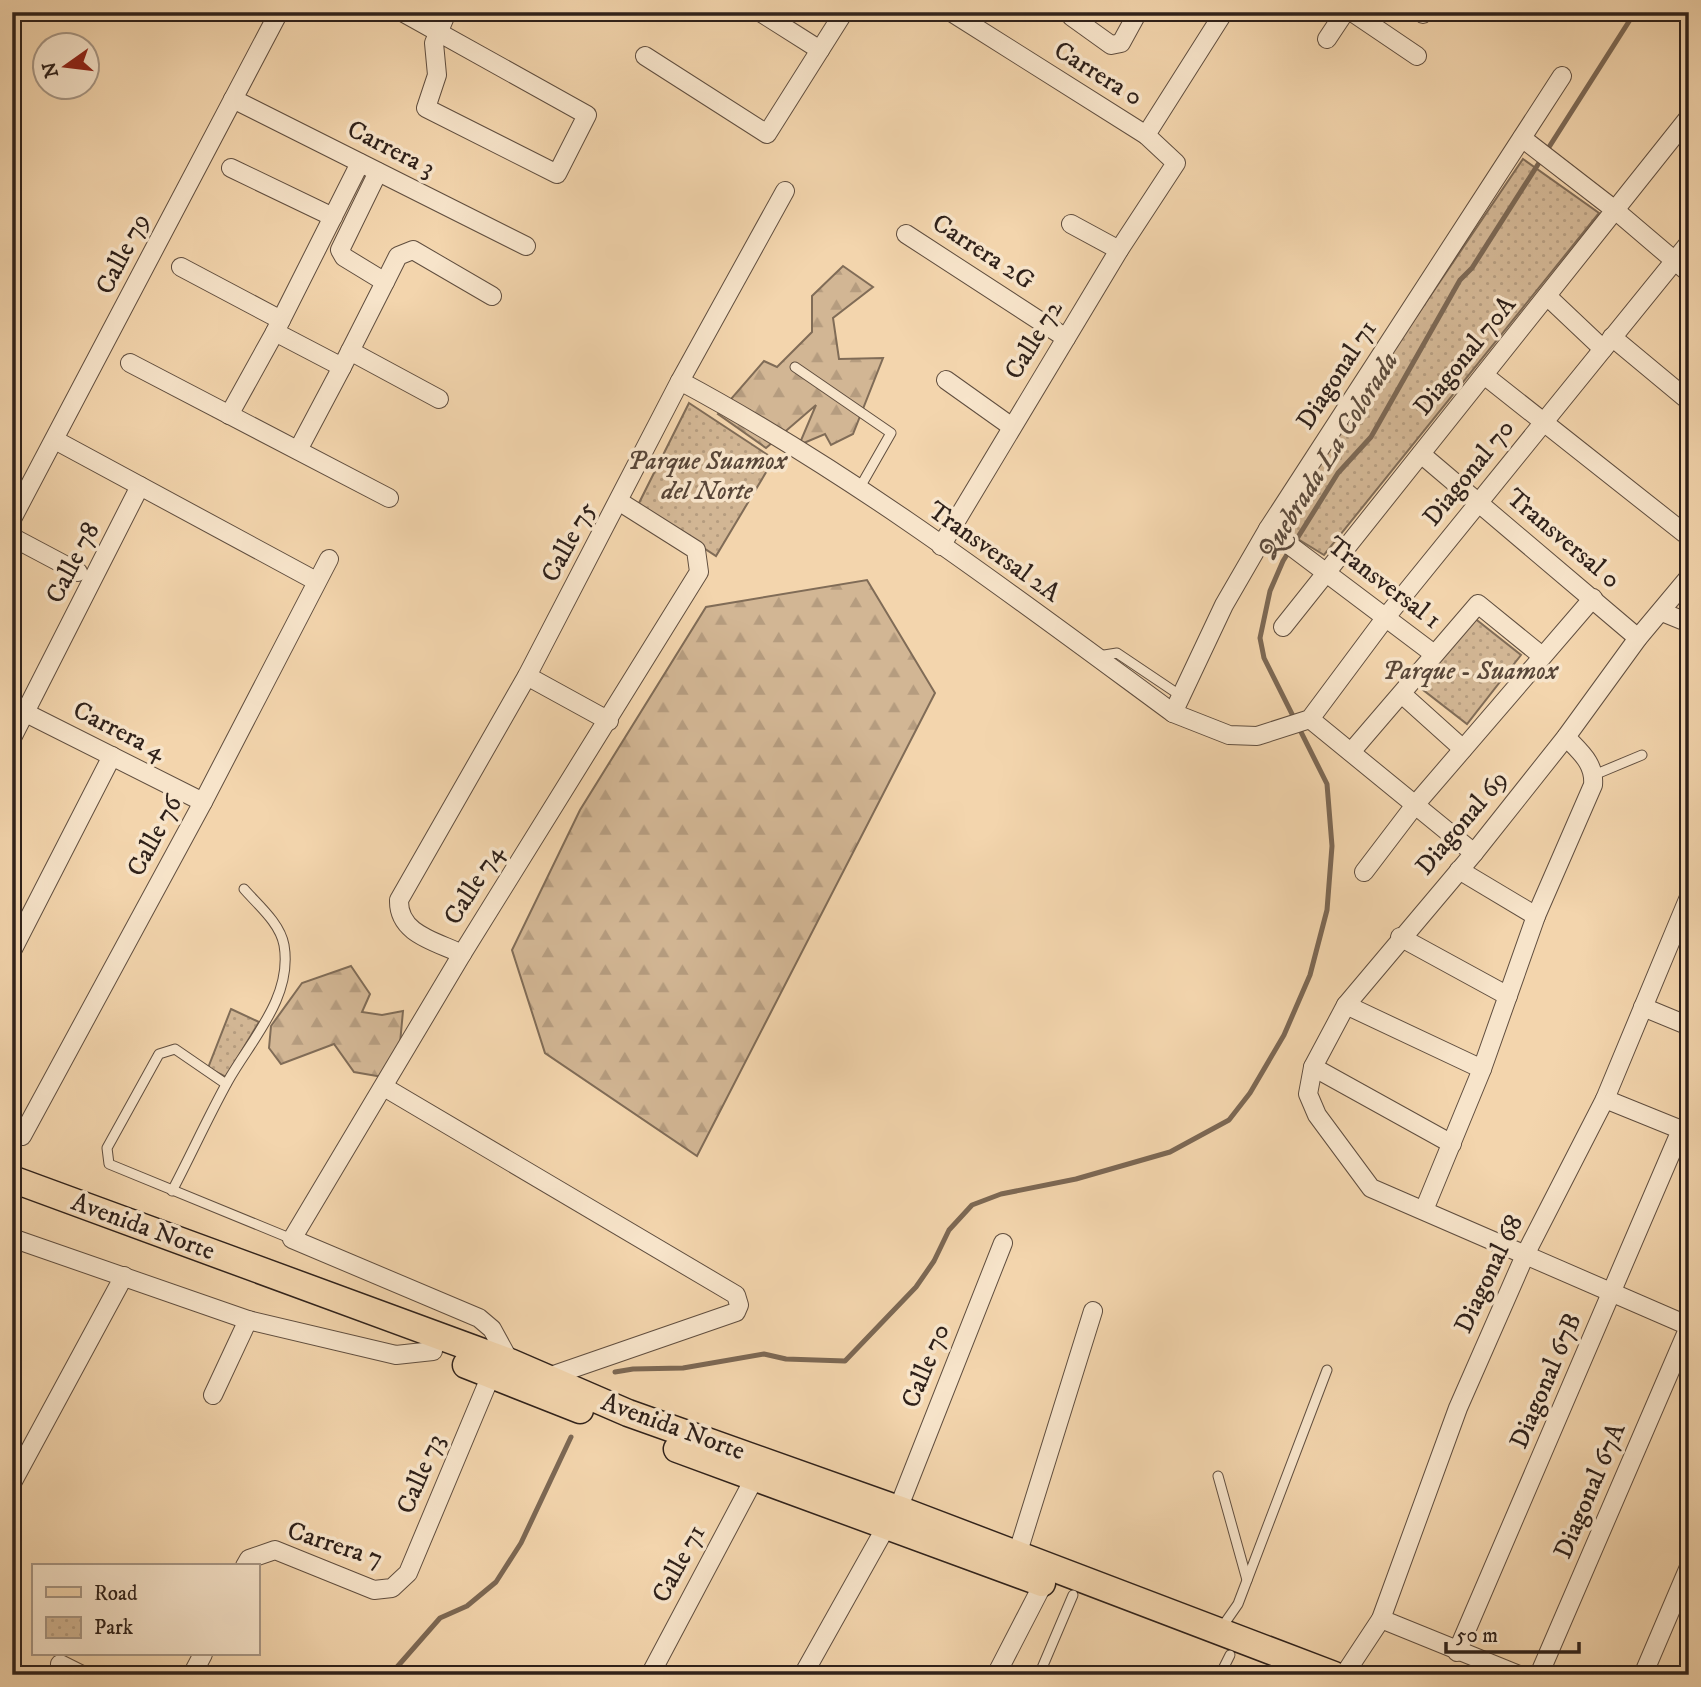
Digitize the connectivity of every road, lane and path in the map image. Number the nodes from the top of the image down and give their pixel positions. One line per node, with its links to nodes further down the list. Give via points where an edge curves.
1 (279, 12): 18 (street, Calle 79)
2 (402, 12): 12 (street)
3 (447, 12): 12 (street)
4 (760, 12): 14 (street)
5 (844, 12): 14 (street)
6 (951, 12): 20 (street, Carrera 0)
7 (1072, 12): 8 (street, via 1072,17 1111,46 1121,43)
8 (1138, 12)
9 (1224, 12): 20 (street)
10 (1345, 12): 13 (street)
11 (1352, 12): 16 (street)
12 (437, 30): 12 (street, via 437,75 426,108 557,174 587,115)
13 (1328, 39)
14 (820, 50): 15 (street, via 767,134)
15 (645, 56)
16 (1417, 56)
17 (1562, 76): 21 (street, Diagonal 71)
18 (233, 99): 22 (street, Carrera 3); 54 (street, Calle 79)
19 (1689, 117): 27 (street, Diagonal 70A)
20 (1146, 135): 23 (street, Carrera 0)
21 (1528, 143): 27 (street); 63 (street, Diagonal 71)
22 (360, 163): 25 (street, Carrera 3); 28 (street)
23 (1176, 163): 33 (street, Calle 72)
24 (231, 168): 28 (street)
25 (378, 172): 32 (street, Carrera 3); 37 (street, via 340,250)
26 (785, 191): 48 (street, Calle 75)
27 (1615, 210): 34 (street); 39 (street, Diagonal 70A)
28 (333, 217): 40 (street)
29 (1071, 224): 33 (street)
30 (906, 234): 41 (street, Carrera 2G)
31 (1689, 243): 34 (street, Diagonal 70)
32 (526, 246)
33 (1119, 250): 41 (street, Calle 72)
34 (1674, 260): 36 (street); 42 (street, Diagonal 70)
35 (181, 267): 40 (street)
36 (1689, 273)
37 (385, 282): 38 (street, via 398,256 413,250); 43 (street)
38 (492, 296)
39 (1547, 296): 42 (street); 46 (street, Diagonal 70A)
40 (278, 326): 43 (street); 51 (street)
41 (1066, 338): 53 (street, Calle 72)
42 (1608, 343): 50 (street); 52 (street, Diagonal 70)
43 (346, 359): 49 (street); 55 (street)
44 (130, 363): 51 (street)
45 (795, 367): 58 (lane, via 891,433)
46 (1484, 375): 52 (street); 56 (street, Diagonal 70A)
47 (946, 380): 53 (street)
48 (680, 381): 58 (street, Transversal 2A, via 745,416); 60 (street, Calle 75)
49 (439, 399)
50 (1689, 401)
51 (229, 415): 55 (street)
52 (1543, 422): 61 (street, Diagonal 70); 65 (street)
53 (1012, 427): 66 (street, Calle 72)
54 (55, 440): 57 (street); 62 (street, Calle 79)
55 (298, 450): 59 (street)
56 (1420, 454): 61 (street, Transversal 0); 69 (street, Diagonal 70A)
57 (140, 486): 71 (street); 83 (street, Calle 78)
58 (859, 489): 66 (street, Transversal 2A)
59 (389, 498)
60 (620, 502): 80 (street, Calle 75); 85 (street, Calle 74, via 696,550 699,572)
61 (1478, 503): 72 (street, Transversal 0); 74 (street, Diagonal 70)
62 (12, 519)
63 (1275, 534): 69 (street, Transversal 1); 82 (street, Diagonal 71, via 1224,606)
64 (12, 537): 68 (street)
65 (1689, 537)
66 (941, 546): 82 (street, Transversal 2A, via 1096,656)
67 (329, 559): 71 (street, Calle 76)
68 (78, 572)
69 (1326, 573): 74 (street, Transversal 1); 76 (street, Diagonal 70A)
70 (1689, 577): 73 (street, Diagonal 69)
71 (316, 581): 93 (street, Calle 76)
72 (1593, 598): 77 (street, Transversal 0); 79 (street)
73 (1662, 612): 75 (street); 77 (street, Diagonal 69)
74 (1385, 617): 78 (street, Transversal 1); 84 (street, Diagonal 70)
75 (1689, 623)
76 (1283, 627)
77 (1638, 638): 86 (street, Diagonal 69)
78 (1434, 654): 79 (street, via 1478,604); 81 (street)
79 (1542, 656): 88 (street)
80 (527, 676): 85 (street); 104 (street, Calle 75, via 399,900 399,915 407,927)
81 (1402, 695): 88 (street); 89 (street)
82 (1177, 704): 84 (street, Transversal 2A, via 1229,735 1257,736)
83 (19, 710): 87 (street, Calle 78); 91 (street, Carrera 4)
84 (1310, 719): 89 (street)
85 (609, 721): 104 (street, Calle 74)
86 (1566, 737): 92 (street, via 1590,762); 95 (street, Diagonal 69)
87 (12, 738)
88 (1463, 749): 94 (street)
89 (1351, 752): 94 (street)
90 (1642, 755): 92 (lane)
91 (111, 756): 93 (street, Carrera 4); 103 (street)
92 (1594, 775): 100 (street)
93 (203, 802): 115 (street, Calle 76)
94 (1415, 805): 95 (street); 97 (street)
95 (1474, 853): 96 (street, Diagonal 69)
96 (1459, 870): 100 (street); 102 (street, Diagonal 69)
97 (1364, 872)
98 (244, 889): 111 (lane, via 275,925 284,945 283,979 272,1011)
99 (1689, 897): 101 (street, Diagonal 68)
100 (1536, 915): 105 (street)
101 (1683, 928): 107 (street, Diagonal 68)
102 (1400, 937): 105 (street); 106 (street, Diagonal 69)
103 (12, 951)
104 (462, 954): 112 (street, Calle 74)
105 (1508, 996): 110 (street)
106 (1346, 1005): 109 (street, Diagonal 69); 110 (street)
107 (1643, 1007): 108 (street); 113 (street, Diagonal 68)
108 (1689, 1026)
109 (1313, 1067): 116 (street); 120 (street, Diagonal 69, via 1308,1094 1317,1115 1371,1188)
110 (1482, 1069): 116 (street)
111 (226, 1084): 118 (lane); 118 (lane, via 175,1049 159,1054 107,1148 109,1164 117,1170)
112 (384, 1087): 122 (street, Calle 74); 133 (street, via 736,1295 736,1312)
113 (1605, 1099): 114 (street); 124 (street, Diagonal 68)
114 (1685, 1131): 126 (street, Diagonal 67B)
115 (17, 1134)
116 (1452, 1144): 120 (street)
117 (12, 1179): 131 (main road, Avenida Norte)
118 (172, 1191): 122 (lane)
119 (12, 1194): 130 (main road, Avenida Norte)
120 (1424, 1210): 124 (street)
121 (12, 1238): 125 (street)
122 (292, 1239): 131 (street, via 479,1318 492,1329)
123 (1003, 1242): 138 (street, Calle 70)
124 (1526, 1253): 126 (street); 146 (street, Diagonal 68, via 1458,1408)
125 (124, 1276): 128 (street); 137 (street)
126 (1612, 1293): 129 (street); 147 (street, Diagonal 67B)
127 (1093, 1311): 139 (street)
128 (248, 1320): 130 (street, via 396,1355); 134 (street)
129 (1689, 1326): 161 (street, Diagonal 67A)
130 (433, 1352): 131 (main road, Avenida Norte)
131 (500, 1368): 133 (main road, Avenida Norte); 136 (main road, Avenida Norte); 144 (street, Calle 73, via 408,1573)
132 (1326, 1370): 142 (lane)
133 (548, 1377): 138 (main road, Avenida Norte)
134 (213, 1395)
135 (1218, 1476): 142 (lane)
136 (754, 1479): 138 (main road, Avenida Norte); 153 (street, Calle 71)
137 (12, 1483)
138 (892, 1517): 139 (main road, Avenida Norte); 143 (main road, Avenida Norte); 154 (street, Calle 70)
139 (1017, 1555): 148 (main road, Avenida Norte)
140 (246, 1564): 144 (street, Carrera 7, via 275,1550 374,1590)
141 (1689, 1567): 162 (street)
142 (1247, 1580): 148 (lane)
143 (1043, 1584): 145 (main road, Avenida Norte); 155 (street)
144 (392, 1588)
145 (1073, 1595): 148 (main road, Avenida Norte); 156 (lane)
146 (1381, 1619): 147 (street); 159 (street, Diagonal 68)
147 (1457, 1652): 160 (street)
148 (1223, 1654): 157 (main road, Avenida Norte); 158 (main road, Avenida Norte)
149 (202, 1656): 152 (street)
150 (60, 1664): 151 (street)
151 (82, 1675)
152 (192, 1675)
153 (650, 1675)
154 (803, 1675)
155 (996, 1675)
156 (1039, 1675)
157 (1286, 1675)
158 (1334, 1675)
159 (1345, 1675)
160 (1519, 1675)
161 (1539, 1675)
162 (1643, 1675)

